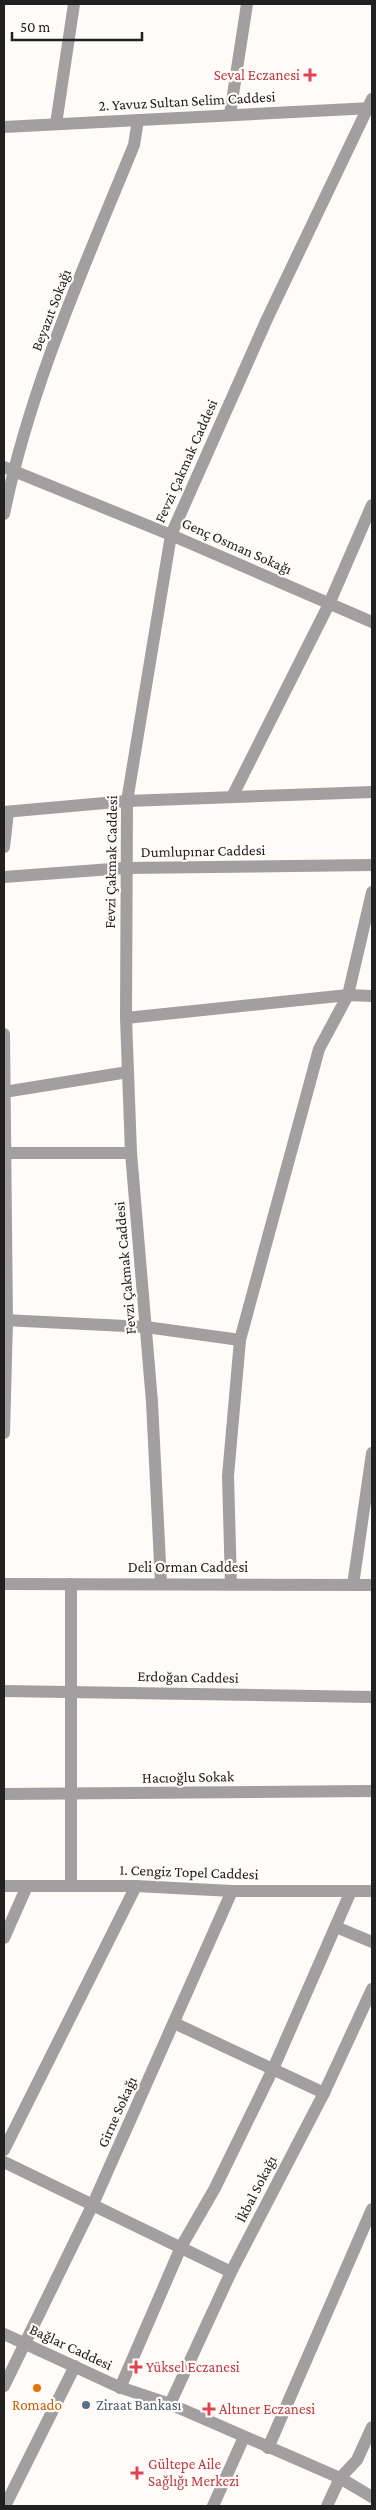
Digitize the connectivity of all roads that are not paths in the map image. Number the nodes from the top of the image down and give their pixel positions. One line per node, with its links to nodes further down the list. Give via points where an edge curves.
1 (74, 4): 6 (street)
2 (247, 4): 4 (street)
3 (371, 105): 4 (street, 2. Yavuz Sultan Selim Caddesi); 11 (street, Fevzi Çakmak Caddesi, via 267,319)
4 (230, 114): 5 (street, 2. Yavuz Sultan Selim Caddesi)
5 (138, 120): 6 (street, 2. Yavuz Sultan Selim Caddesi); 8 (street, Beyazıt Sokağı, via 134,146 62,322)
6 (56, 124): 7 (street, 2. Yavuz Sultan Selim Caddesi)
7 (4, 127)
8 (8, 469): 10 (street, Beyazıt Sokağı); 11 (street, Genç Osman Sokağı)
9 (372, 505): 12 (street)
10 (4, 514)
11 (171, 535): 12 (street, Genç Osman Sokağı); 16 (street, Fevzi Çakmak Caddesi)
12 (329, 604): 13 (street, Genç Osman Sokağı); 15 (street)
13 (372, 622)
14 (372, 792): 15 (street)
15 (232, 797): 16 (street)
16 (126, 801): 17 (street); 20 (street, Fevzi Çakmak Caddesi)
17 (6, 812): 18 (street)
18 (4, 847)
19 (372, 865): 20 (street, Dumlupınar Caddesi)
20 (125, 868): 21 (street, Dumlupınar Caddesi); 25 (street, Fevzi Çakmak Caddesi)
21 (4, 877)
22 (372, 892): 23 (street)
23 (348, 994): 24 (street); 25 (street); 33 (street, via 319,1049)
24 (372, 996)
25 (126, 1018): 27 (street, Fevzi Çakmak Caddesi)
26 (4, 1034): 28 (street)
27 (128, 1072): 28 (street); 29 (street, Fevzi Çakmak Caddesi)
28 (5, 1092): 30 (street)
29 (131, 1153): 30 (street); 32 (street, Fevzi Çakmak Caddesi)
30 (6, 1154): 31 (street)
31 (6, 1321): 32 (street); 34 (street)
32 (146, 1327): 33 (street); 36 (street, Fevzi Çakmak Caddesi)
33 (240, 1340): 39 (street, via 228,1476)
34 (4, 1432)
35 (372, 1453): 40 (street)
36 (161, 1583): 38 (street, Deli Orman Caddesi); 39 (street, Deli Orman Caddesi)
37 (4, 1584): 38 (street, Deli Orman Caddesi)
38 (71, 1584): 43 (street)
39 (231, 1584): 40 (street, Deli Orman Caddesi)
40 (353, 1585): 41 (street, Deli Orman Caddesi)
41 (372, 1585)
42 (4, 1691): 43 (street, Erdoğan Caddesi)
43 (71, 1691): 44 (street, Erdoğan Caddesi); 47 (street)
44 (372, 1697)
45 (372, 1791): 47 (street, Hacıoğlu Sokak)
46 (4, 1794): 47 (street, Hacıoğlu Sokak)
47 (71, 1795): 50 (street)
48 (4, 1886): 49 (street, 1. Cengiz Topel Caddesi)
49 (27, 1886): 50 (street, 1. Cengiz Topel Caddesi); 56 (street)
50 (71, 1886): 51 (street, 1. Cengiz Topel Caddesi)
51 (136, 1886): 52 (street, 1. Cengiz Topel Caddesi); 62 (street)
52 (232, 1891): 53 (street, 1. Cengiz Topel Caddesi); 59 (street, Girne Sokağı)
53 (351, 1891): 54 (street, 1. Cengiz Topel Caddesi); 55 (street)
54 (372, 1891)
55 (336, 1927): 57 (street); 60 (street)
56 (4, 1938)
57 (372, 1942)
58 (372, 1989): 61 (street, İkbal Sokağı)
59 (174, 2022): 60 (street); 64 (street, Girne Sokağı)
60 (273, 2069): 61 (street); 66 (street, via 215,2188)
61 (324, 2093): 67 (street, İkbal Sokağı)
62 (4, 2150)
63 (4, 2162): 64 (street)
64 (93, 2204): 66 (street); 69 (street, Girne Sokağı)
65 (372, 2209): 76 (street)
66 (181, 2247): 67 (street); 72 (street)
67 (231, 2272): 73 (street, İkbal Sokağı)
68 (4, 2334): 69 (street, Bağlar Caddesi)
69 (24, 2343): 70 (street, Bağlar Caddesi); 71 (street, Girne Sokağı)
70 (75, 2366): 72 (street, Bağlar Caddesi); 79 (street)
71 (4, 2386)
72 (120, 2388): 73 (street, Bağlar Caddesi)
73 (170, 2404): 75 (street, Bağlar Caddesi)
74 (372, 2427): 77 (street, via 357,2460)
75 (244, 2437): 76 (street, Bağlar Caddesi); 80 (street)
76 (268, 2448): 77 (street, Bağlar Caddesi)
77 (340, 2478): 78 (street, Bağlar Caddesi); 81 (street)
78 (372, 2497)
79 (4, 2506)
80 (213, 2506)
81 (327, 2506)

